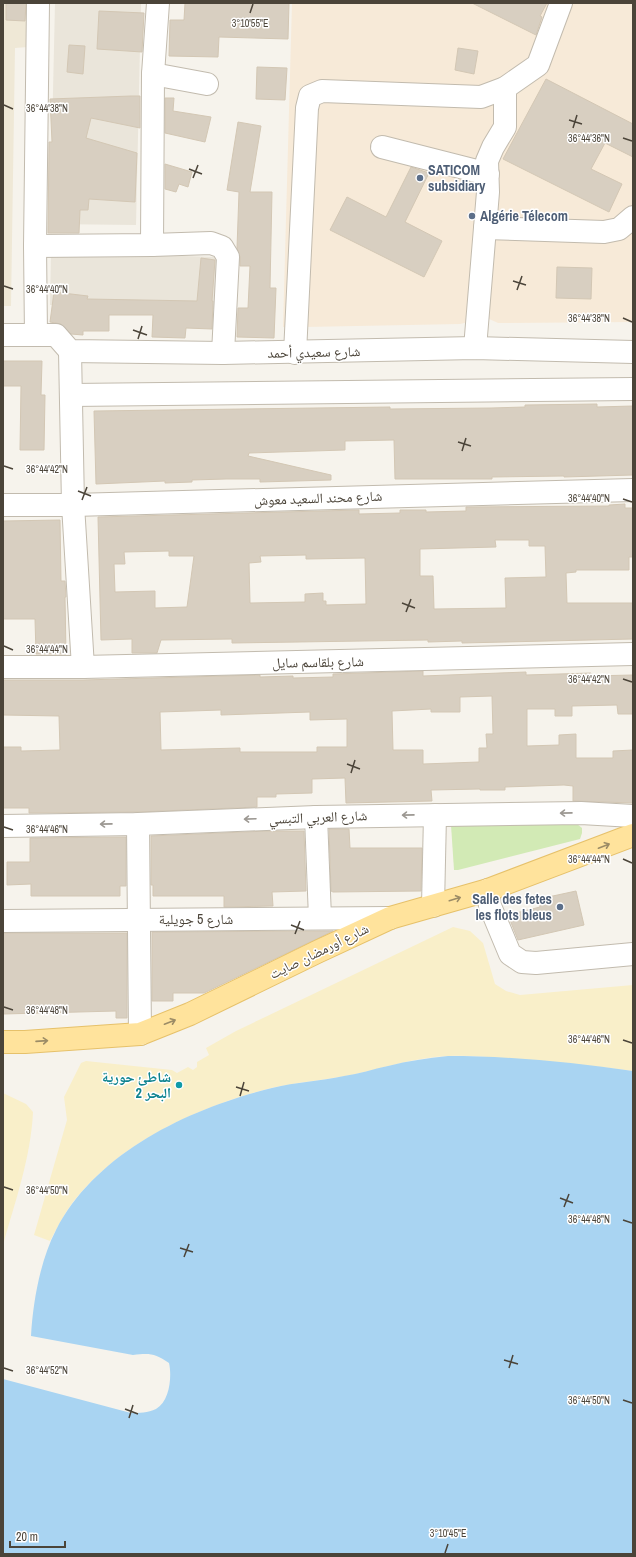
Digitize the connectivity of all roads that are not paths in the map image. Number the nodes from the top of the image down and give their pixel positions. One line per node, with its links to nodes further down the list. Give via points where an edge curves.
1 (38, 3): 12 (street)
2 (158, 3): 4 (street)
3 (561, 3): 6 (street, via 538,66)
4 (153, 74): 5 (street); 11 (street)
5 (207, 84)
6 (505, 88): 8 (street, via 505,127 487,161); 17 (street, via 481,97 322,90 310,96 307,108)
7 (382, 147): 8 (street)
8 (488, 174): 10 (street)
9 (633, 217): 10 (street, via 619,229 604,232)
10 (485, 228): 15 (street)
11 (152, 245): 12 (street); 19 (street, via 211,243 222,247 228,257)
12 (35, 246): 14 (street)
13 (3, 335): 14 (street)
14 (36, 335): 16 (street, via 56,334)
15 (475, 348): 17 (street, شارع سعيدي أحمد); 18 (street, شارع سعيدي أحمد)
16 (70, 351): 19 (street, شارع سعيدي أحمد); 21 (street)
17 (295, 352): 19 (street, شارع سعيدي أحمد)
18 (633, 352)
19 (223, 353)
20 (633, 389): 21 (street)
21 (71, 395): 24 (street)
22 (633, 490): 24 (street, شارع محند السعيد معوش)
23 (3, 505): 24 (street, شارع محند السعيد معوش)
24 (74, 505): 27 (street)
25 (633, 654): 27 (street, شارع بلقاسم سايل)
26 (3, 667): 27 (street, شارع بلقاسم سايل)
27 (83, 667)
28 (435, 815): 29 (street, شارع العربي التبسي, one-way to 28, via 581,813); 30 (street, شارع العربي التبسي, one-way to 30); 35 (street)
29 (633, 816)
30 (316, 817): 31 (street, شارع العربي التبسي, one-way to 31); 36 (street)
31 (138, 824): 32 (street, شارع العربي التبسي, one-way to 32); 38 (street)
32 (3, 826)
33 (633, 835): 34 (main road, شارع أورمضان صايت, one-way to 33)
34 (488, 890): 35 (main road, شارع أورمضان صايت, one-way to 34); 40 (street, via 490,906 510,954 522,962 536,963)
35 (433, 906): 37 (main road, شارع أورمضان صايت)
36 (320, 918): 37 (street, شارع 5 جويلية); 38 (street, شارع 5 جويلية)
37 (390, 918): 41 (main road, شارع أورمضان صايت, one-way to 37, via 190,1014)
38 (139, 920): 39 (street, شارع 5 جويلية); 41 (street)
39 (3, 921)
40 (633, 954)
41 (140, 1034): 42 (main road, شارع أورمضان صايت, one-way to 41)
42 (3, 1042)

